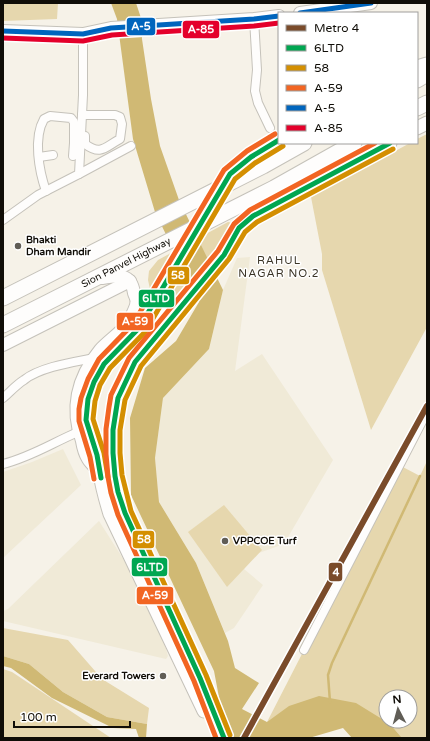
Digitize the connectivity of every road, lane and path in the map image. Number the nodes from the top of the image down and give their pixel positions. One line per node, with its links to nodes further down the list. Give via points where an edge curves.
1 (371, 3): 2 (street)
2 (307, 12)
3 (278, 16): 4 (street)
4 (254, 19): 6 (street, via 111,28); 13 (street, via 256,91 258,103)
5 (3, 31): 6 (street)
6 (83, 34): 11 (street)
7 (427, 74): 8 (highway)
8 (418, 79)
9 (427, 103): 10 (highway)
10 (418, 108)
11 (84, 115): 16 (street); 20 (street, via 85,144 98,151); 20 (street, via 109,114 120,117 120,139)
12 (427, 123): 14 (main road)
13 (270, 128)
14 (418, 128)
15 (278, 141): 43 (main road, bridge, via 260,150 230,174 146,318 104,364 94,382 88,399 86,420)
16 (77, 143): 24 (street); 25 (street, via 74,120 50,116 42,122 38,138); 26 (street)
17 (302, 144): 33 (highway)
18 (352, 144): 27 (highway, Sion Panvel Highway)
19 (388, 144): 30 (main road, via 253,216)
20 (110, 145): 23 (street)
21 (131, 146): 23 (street)
22 (53, 155): 25 (street)
23 (114, 155): 26 (street)
24 (74, 156)
25 (39, 157): 28 (street)
26 (79, 174): 28 (street)
27 (274, 188): 30 (main road); 31 (highway, Sion Panvel Highway, bridge)
28 (46, 191): 29 (street)
29 (3, 220)
30 (239, 228): 35 (main road, via 224,255)
31 (91, 280): 32 (street, via 121,276); 36 (highway, Sion Panvel Highway)
32 (130, 281): 34 (street); 37 (street)
33 (3, 298)
34 (137, 302): 35 (main road); 38 (street, via 126,325)
35 (175, 315): 45 (main road, via 135,362 118,399 114,417 114,463 122,508)
36 (3, 325)
37 (3, 345)
38 (94, 358): 39 (street, via 39,372 25,379); 41 (street, via 81,381 77,395)
39 (3, 398)
40 (427, 412): 44 (street)
41 (78, 432): 42 (street, via 35,454); 43 (street, via 88,459)
42 (3, 464)
43 (100, 473): 45 (main road, via 104,495 115,526)
44 (304, 650)
45 (200, 689): 46 (main road)
46 (218, 735)

